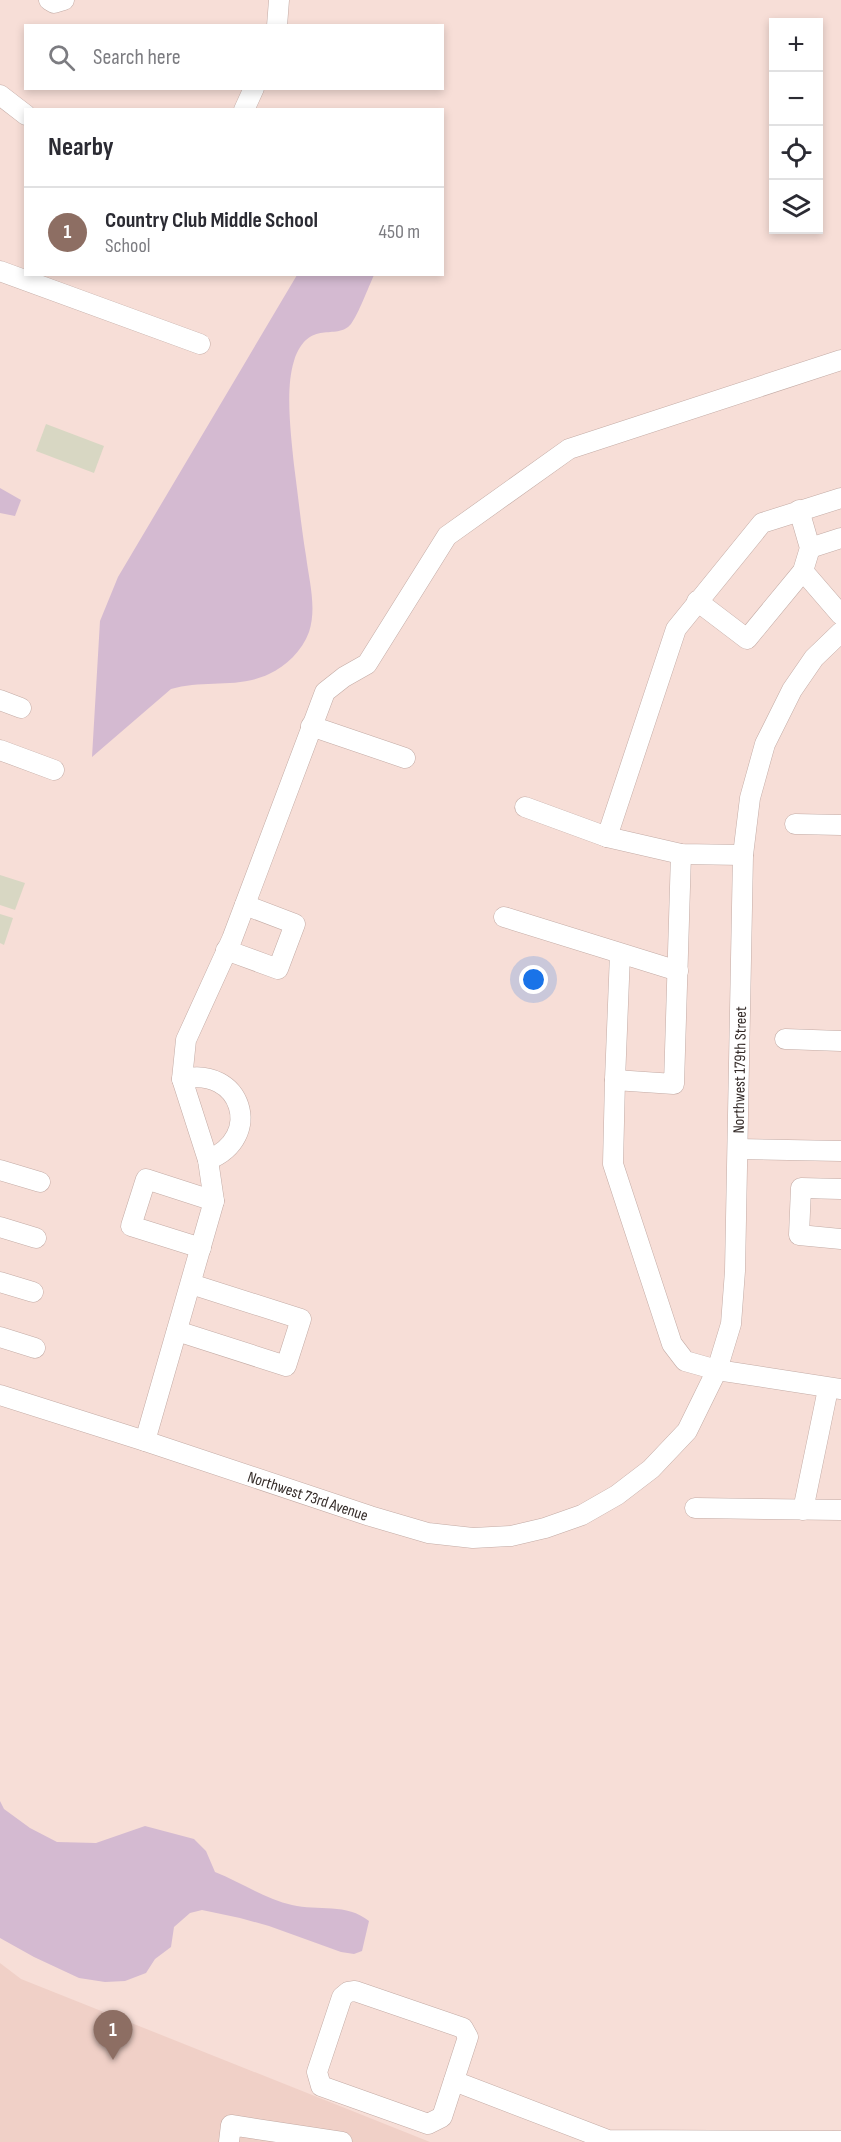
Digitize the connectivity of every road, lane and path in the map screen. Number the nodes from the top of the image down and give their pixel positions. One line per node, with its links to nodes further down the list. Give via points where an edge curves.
1 (49, 0): 2 (street)
2 (64, 0)
3 (279, 0): 4 (street)
4 (277, 24)
5 (253, 90): 7 (street)
6 (0, 95): 8 (street)
7 (245, 108)
8 (24, 113)
9 (0, 271): 10 (street)
10 (200, 344)
11 (841, 360): 22 (street, via 569,450 447,536 367,664 325,692)
12 (841, 498): 13 (street)
13 (799, 510): 15 (street); 17 (street, via 762,523)
14 (841, 538): 15 (street)
15 (810, 548): 16 (street)
16 (803, 571): 17 (street, via 747,639); 18 (street)
17 (697, 601): 29 (street, via 676,629)
18 (841, 615)
19 (841, 633): 31 (street, Northwest 179th Street, via 814,658 792,690 765,744 750,798)
20 (0, 700): 21 (street)
21 (21, 708)
22 (311, 726): 24 (street); 32 (street)
23 (0, 750): 25 (street)
24 (405, 758)
25 (54, 770)
26 (525, 807): 29 (street)
27 (795, 824): 28 (street)
28 (841, 825)
29 (607, 837): 30 (street)
30 (681, 854): 31 (street); 36 (street)
31 (743, 855): 41 (street, Northwest 179th Street)
32 (245, 905): 34 (street); 34 (street, via 295,924 278,969)
33 (504, 916): 35 (street)
34 (226, 950): 39 (street, via 186,1040)
35 (620, 954): 36 (street); 40 (street)
36 (678, 971): 40 (street, via 674,1084)
37 (785, 1039): 38 (street)
38 (841, 1041)
39 (182, 1079): 43 (street); 43 (street, via 209,1077 222,1083 238,1105 238,1133 220,1155)
40 (615, 1080): 58 (street, via 613,1164 672,1344 685,1361)
41 (738, 1149): 42 (street); 58 (street, Northwest 179th Street, via 731,1324)
42 (841, 1151)
43 (208, 1160): 47 (street)
44 (0, 1170): 45 (street)
45 (40, 1182)
46 (841, 1189): 50 (street, via 801,1188 799,1235)
47 (214, 1201): 51 (street); 51 (street, via 146,1179 131,1226)
48 (0, 1227): 49 (street)
49 (36, 1238)
50 (841, 1239)
51 (201, 1248): 53 (street)
52 (0, 1282): 54 (street)
53 (191, 1284): 55 (street); 55 (street, via 301,1319 286,1366)
54 (33, 1292)
55 (177, 1331): 61 (street)
56 (0, 1337): 57 (street)
57 (35, 1348)
58 (717, 1370): 59 (street); 62 (street, Northwest 179th Street, via 687,1431 651,1469)
59 (835, 1389): 64 (street)
60 (0, 1395): 61 (street, Northwest 73rd Avenue)
61 (145, 1441): 62 (street, Northwest 73rd Avenue, via 428,1533 473,1538 511,1536 582,1515)
62 (617, 1495)
63 (695, 1508): 64 (street)
64 (803, 1510): 65 (street)
65 (841, 1510)
66 (454, 2081): 66 (street, via 468,2037 463,2028 355,1991 342,1997 317,2072 321,2086 428,2124 442,2117); 67 (street)
67 (608, 2141): 68 (street)
68 (841, 2141)
69 (229, 2142): 70 (street, via 231,2126)
70 (342, 2142)

